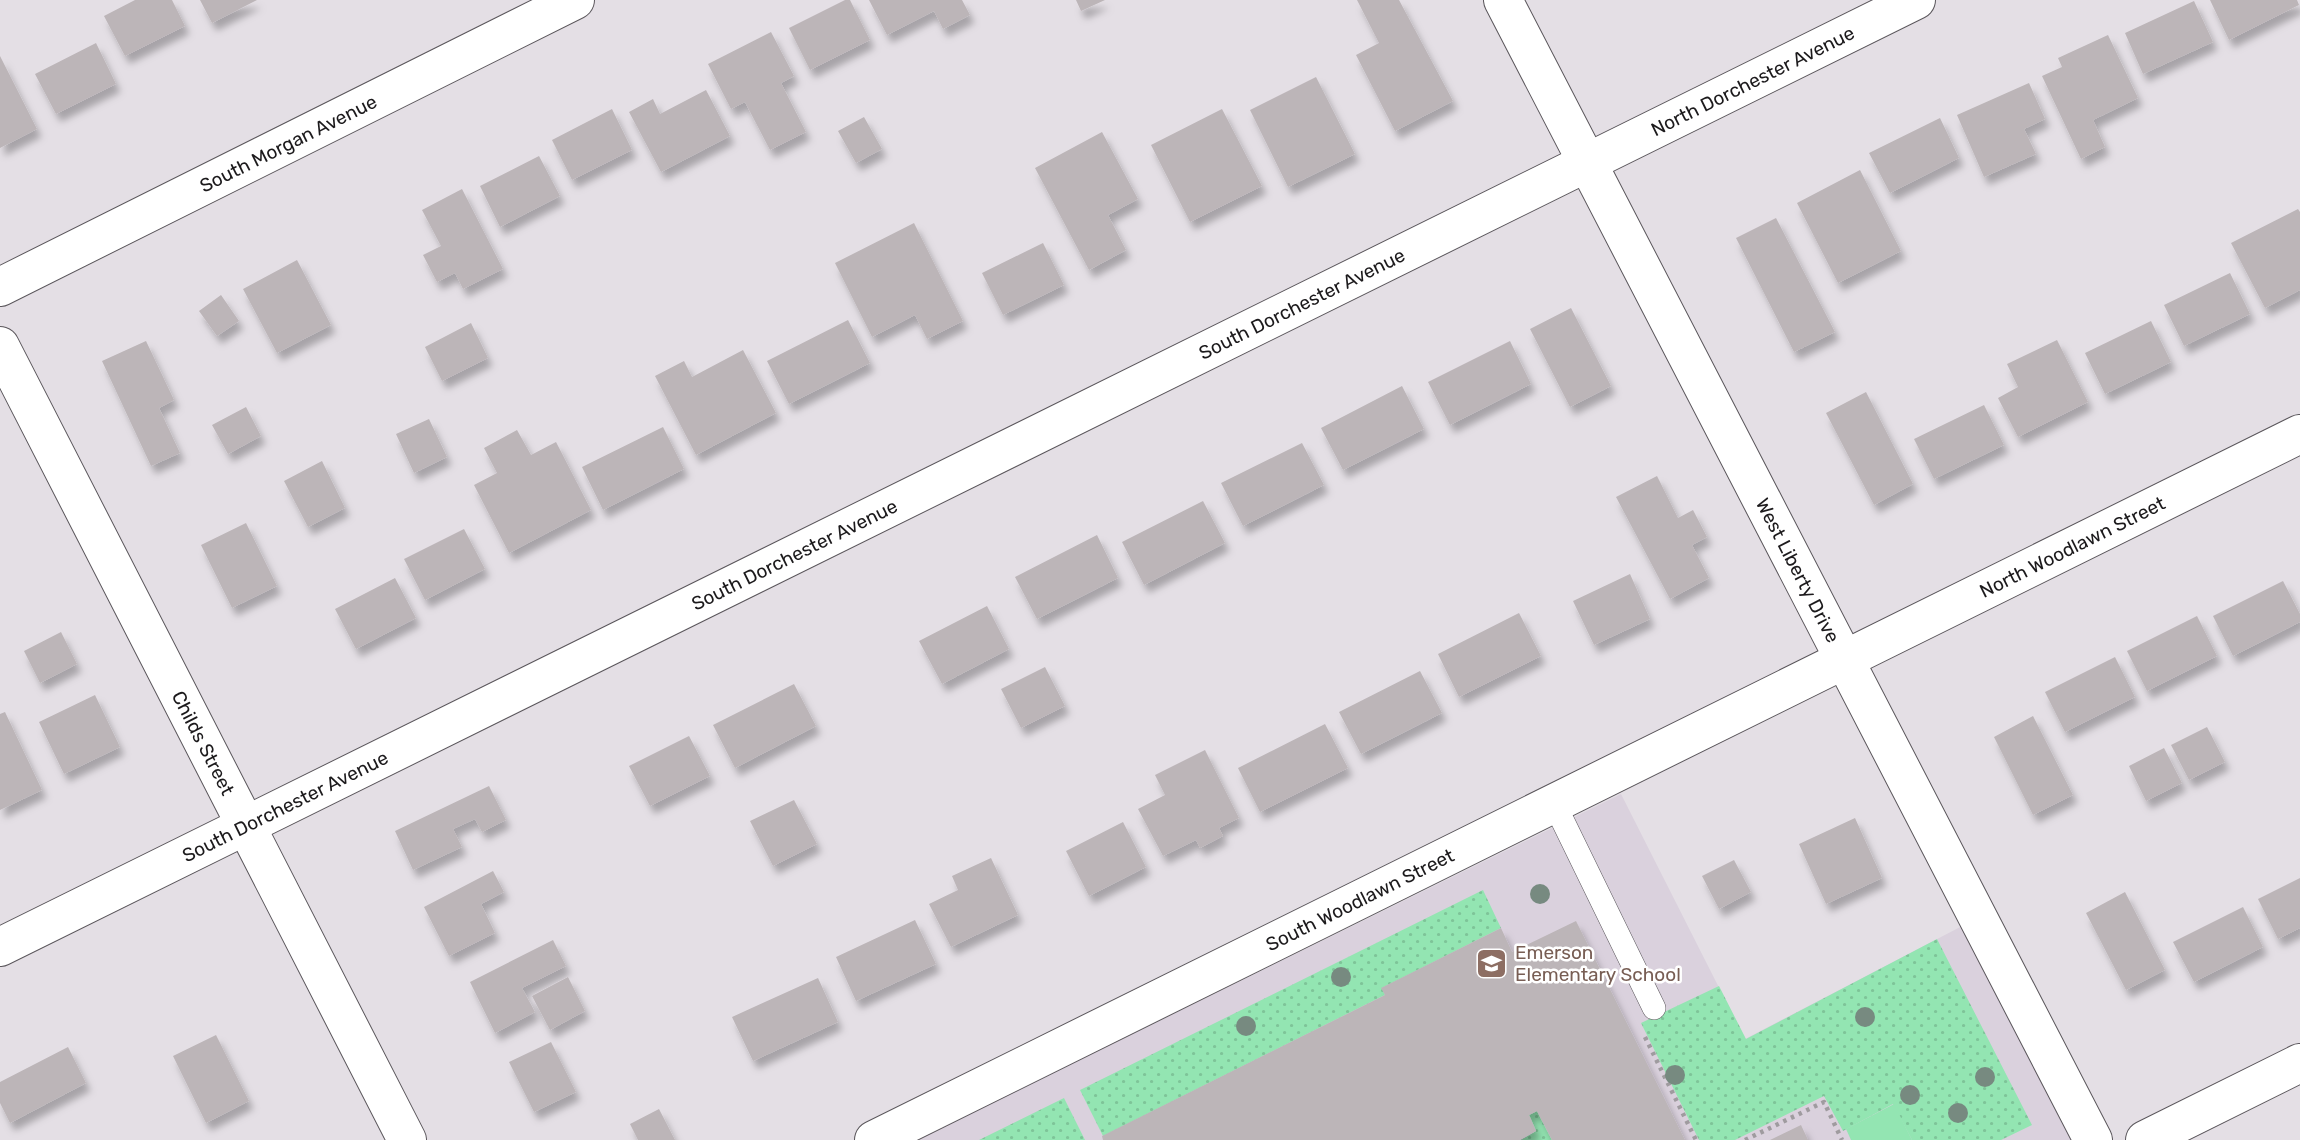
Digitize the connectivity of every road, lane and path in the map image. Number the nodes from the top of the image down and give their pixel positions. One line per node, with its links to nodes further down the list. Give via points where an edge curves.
1 (575, 0): 5 (street, South Morgan Avenue)
2 (1503, 0): 4 (street, West Liberty Drive)
3 (1916, 0): 4 (street, North Dorchester Avenue)
4 (1588, 161): 8 (street, West Liberty Drive); 10 (street, South Dorchester Avenue)
5 (0, 286)
6 (0, 346): 10 (street, Childs Street)
7 (2300, 434): 8 (street, North Woodlawn Street)
8 (1845, 659): 9 (street, South Woodlawn Street); 20 (street, West Liberty Drive)
9 (1554, 803): 12 (lane); 16 (street, South Woodlawn Street)
10 (245, 826): 11 (street, South Dorchester Avenue); 15 (street, Childs Street)
11 (0, 947)
12 (1654, 1008)
13 (1642, 1030): 17 (path)
14 (2300, 1063): 21 (street)
15 (407, 1140)
16 (874, 1140)
17 (1696, 1140)
18 (1745, 1140): 19 (path, via 1824,1101)
19 (1842, 1140)
20 (2094, 1140)
21 (2145, 1140)

